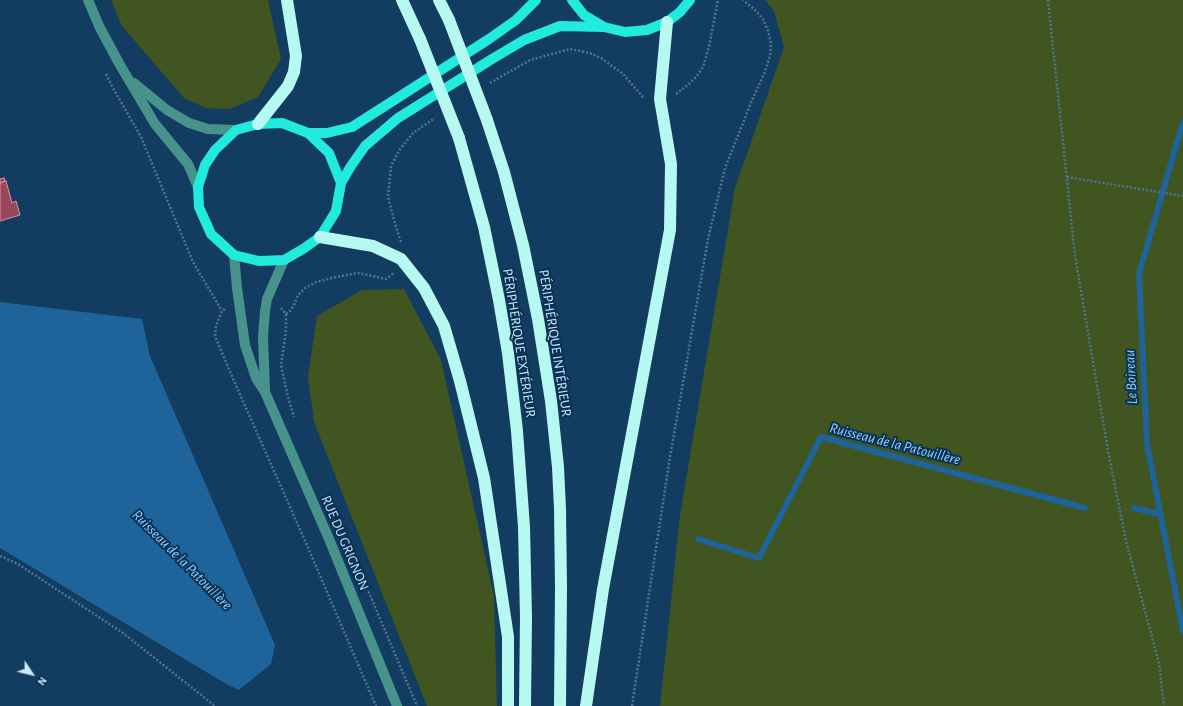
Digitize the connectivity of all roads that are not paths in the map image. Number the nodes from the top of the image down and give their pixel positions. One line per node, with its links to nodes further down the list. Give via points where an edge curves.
1 (88, 0): 10 (street, via 100,28)
2 (287, 0): 11 (highway, via 296,56 294,72 288,86)
3 (402, 0): 22 (highway, PÉRIPHÉRIQUE EXTÉRIEUR, bridge, via 459,138 484,227 499,300 517,423 524,527)
4 (439, 0): 23 (highway, PÉRIPHÉRIQUE INTÉRIEUR, bridge, via 487,120 504,172 523,245 538,319 558,467 561,586)
5 (536, 0): 13 (main road, via 516,20 352,127 327,133)
6 (572, 0): 9 (main road, via 584,15)
7 (690, 0): 8 (main road)
8 (667, 22): 9 (main road, via 639,31 625,32); 24 (highway, via 660,99 671,164 670,230 603,589)
9 (604, 27): 14 (main road, via 560,26 524,40 398,118 365,146)
10 (130, 80): 12 (street, via 167,110 189,123 208,129); 15 (street, via 155,124 188,164)
11 (258, 124): 12 (main road); 13 (main road, via 282,123)
12 (236, 130): 15 (main road, via 215,150 205,166)
13 (308, 133): 14 (main road, via 329,153)
14 (341, 183): 16 (main road, via 336,211)
15 (198, 187): 17 (main road, via 199,207 211,234)
16 (320, 237): 18 (main road); 21 (highway, via 373,246 401,259 424,288 444,326 484,478 508,637)
17 (234, 255): 18 (main road, via 259,260); 19 (street, RUE DU GRIGNON, via 236,288 246,345 256,378)
18 (284, 260): 19 (street, RUE DU GRIGNON, via 267,299 265,311)
19 (265, 392): 20 (street, RUE DU GRIGNON, via 329,539)
20 (397, 706)
21 (508, 706)
22 (525, 706)
23 (560, 706)
24 (586, 706)

